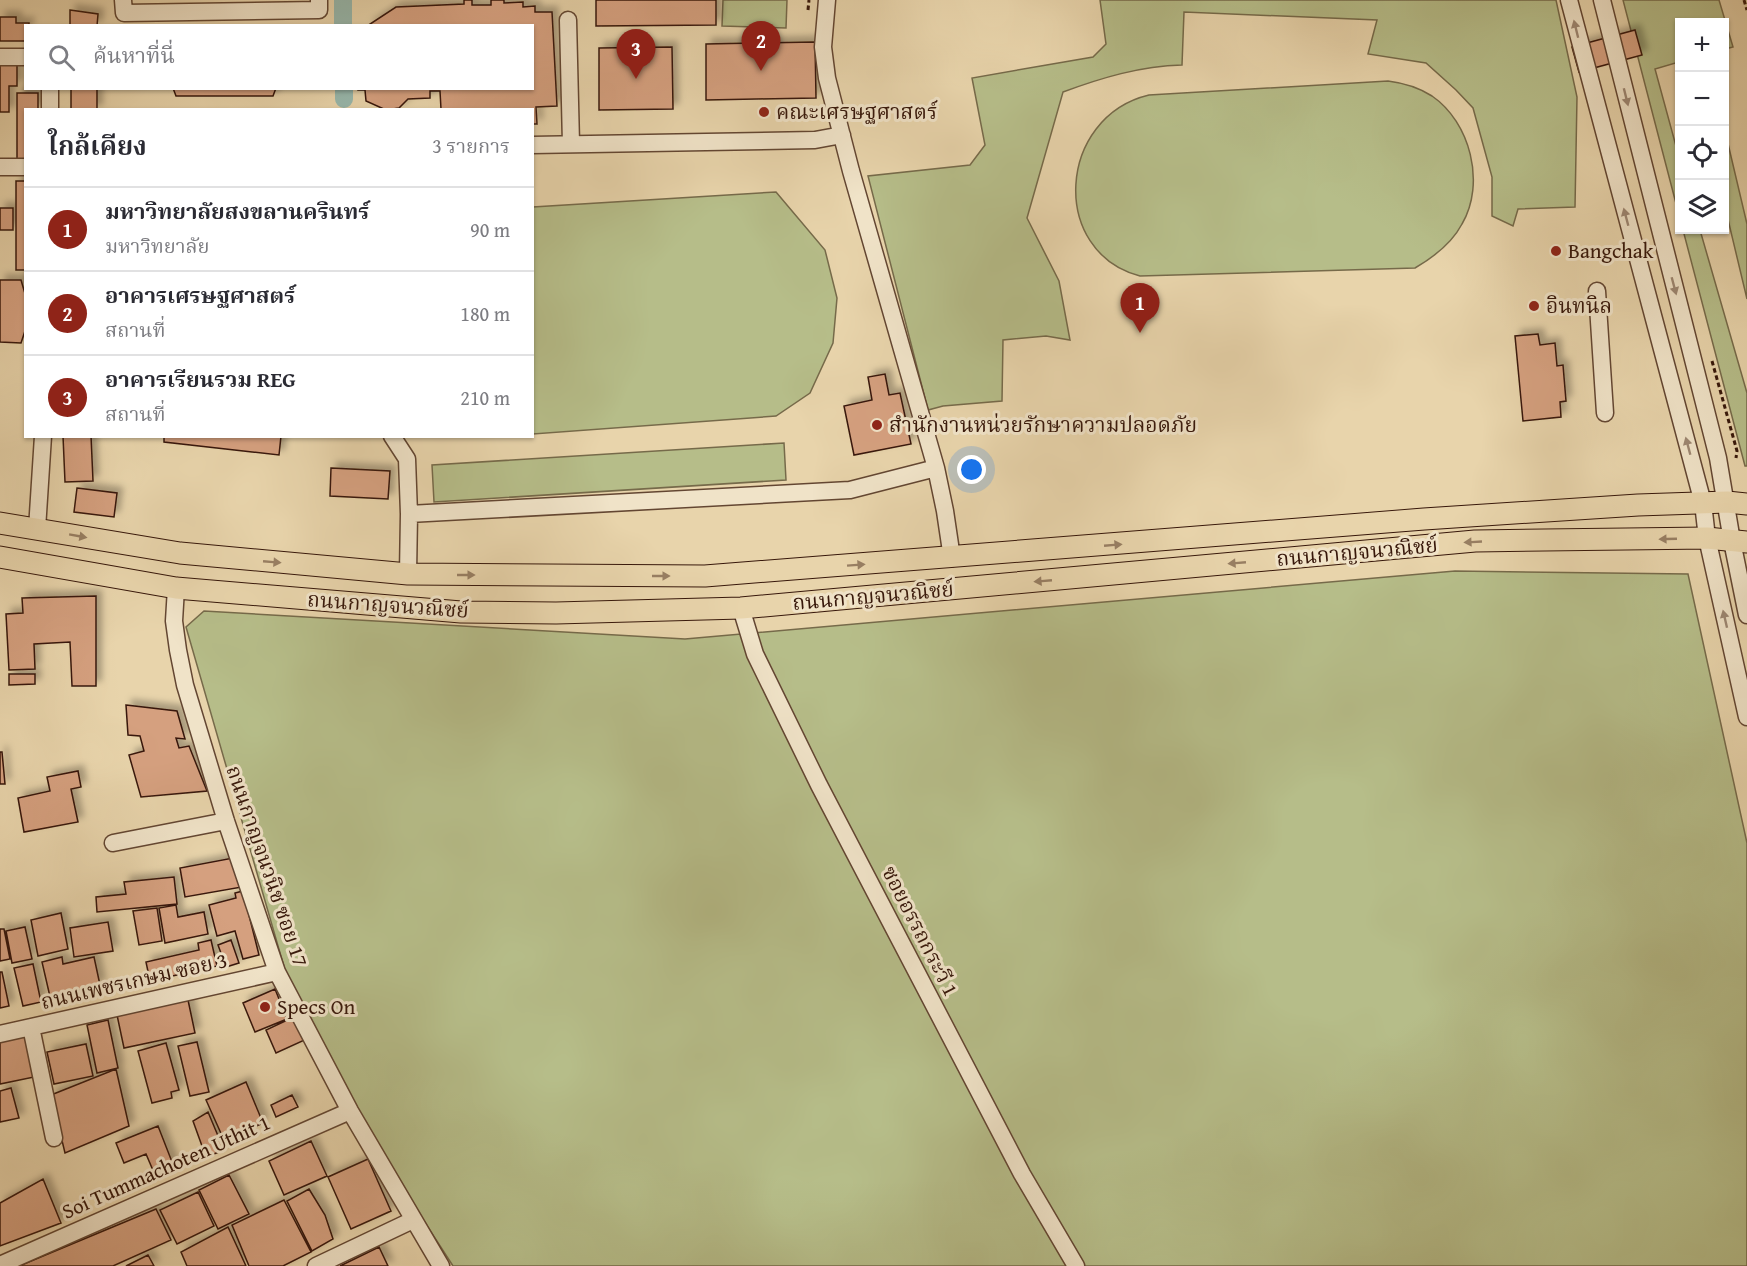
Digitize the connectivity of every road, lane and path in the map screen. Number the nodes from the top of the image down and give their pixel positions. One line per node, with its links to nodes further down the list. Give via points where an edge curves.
1 (123, 0): 2 (street, via 124,13 319,10)
2 (319, 0)
3 (827, 0): 13 (street, via 824,55)
4 (1569, 0): 23 (street, one-way to 4)
5 (1602, 0): 24 (street, one-way to 24, via 1718,458)
6 (1744, 0): 7 (path)
7 (1747, 10)
8 (568, 20): 14 (street)
9 (0, 57): 10 (street)
10 (24, 57)
11 (50, 90): 12 (street)
12 (50, 108)
13 (842, 135): 14 (street, via 815,140); 22 (street)
14 (571, 144): 15 (street)
15 (534, 145)
16 (0, 167): 17 (street)
17 (24, 167)
18 (1597, 291): 19 (street)
19 (1605, 413)
20 (43, 438): 27 (street)
21 (393, 438): 25 (street, via 407,459)
22 (936, 468): 25 (street, via 850,490); 31 (street)
23 (1703, 503): 24 (main road, ถนนกาญจนวณิชย์); 28 (street); 31 (main road, ถนนกาญจนวณิชย์, one-way to 23, via 1424,519)
24 (1737, 503): 29 (street)
25 (409, 514): 32 (street)
26 (0, 523): 27 (main road, ถนนกาญจนวณิชย์)
27 (37, 529): 32 (main road, ถนนกาญจนวณิชย์, one-way to 32, via 180,553)
28 (1707, 538): 29 (main road, ถนนกาญจนวณิชย์); 34 (main road, ถนนกาญจนวณิชย์, one-way to 34, via 1474,541); 37 (street, one-way to 28)
29 (1739, 541): 36 (street)
30 (0, 557): 33 (main road, ถนนกาญจนวณิชย์)
31 (952, 558): 32 (main road, ถนนกาญจนวณิชย์, one-way to 31, via 705,576); 34 (main road)
32 (408, 574)
33 (176, 588): 35 (main road, ถนนกาญจนวณิชย์, via 461,612); 38 (street, ถนนกาญจนวนิช ซอย 17, via 174,621 185,685)
34 (957, 588): 35 (main road, ถนนกาญจนวณิชย์)
35 (741, 608): 49 (street, ซอยอรรถกระวี 1, via 755,654 819,785 1022,1174)
36 (1747, 615)
37 (1747, 717)
38 (226, 821): 39 (street); 40 (street, ถนนกาญจนวนิช ซอย 17)
39 (113, 843)
40 (277, 972): 41 (street, ถนนเพชรเกษม ซอย 3); 43 (street, ถนนกาญจนวนิช ซอย 17)
41 (31, 1027): 42 (street, ถนนเพชรเกษม ซอย 3); 44 (street)
42 (0, 1034)
43 (350, 1111): 45 (street, ถนนกาญจนวนิช ซอย 17); 46 (street, Soi Tummachoten Uthit 1)
44 (54, 1138)
45 (413, 1220): 47 (street); 48 (street, ถนนกาญจนวนิช ซอย 17)
46 (0, 1265)
47 (316, 1266)
48 (441, 1266)
49 (1076, 1266)

